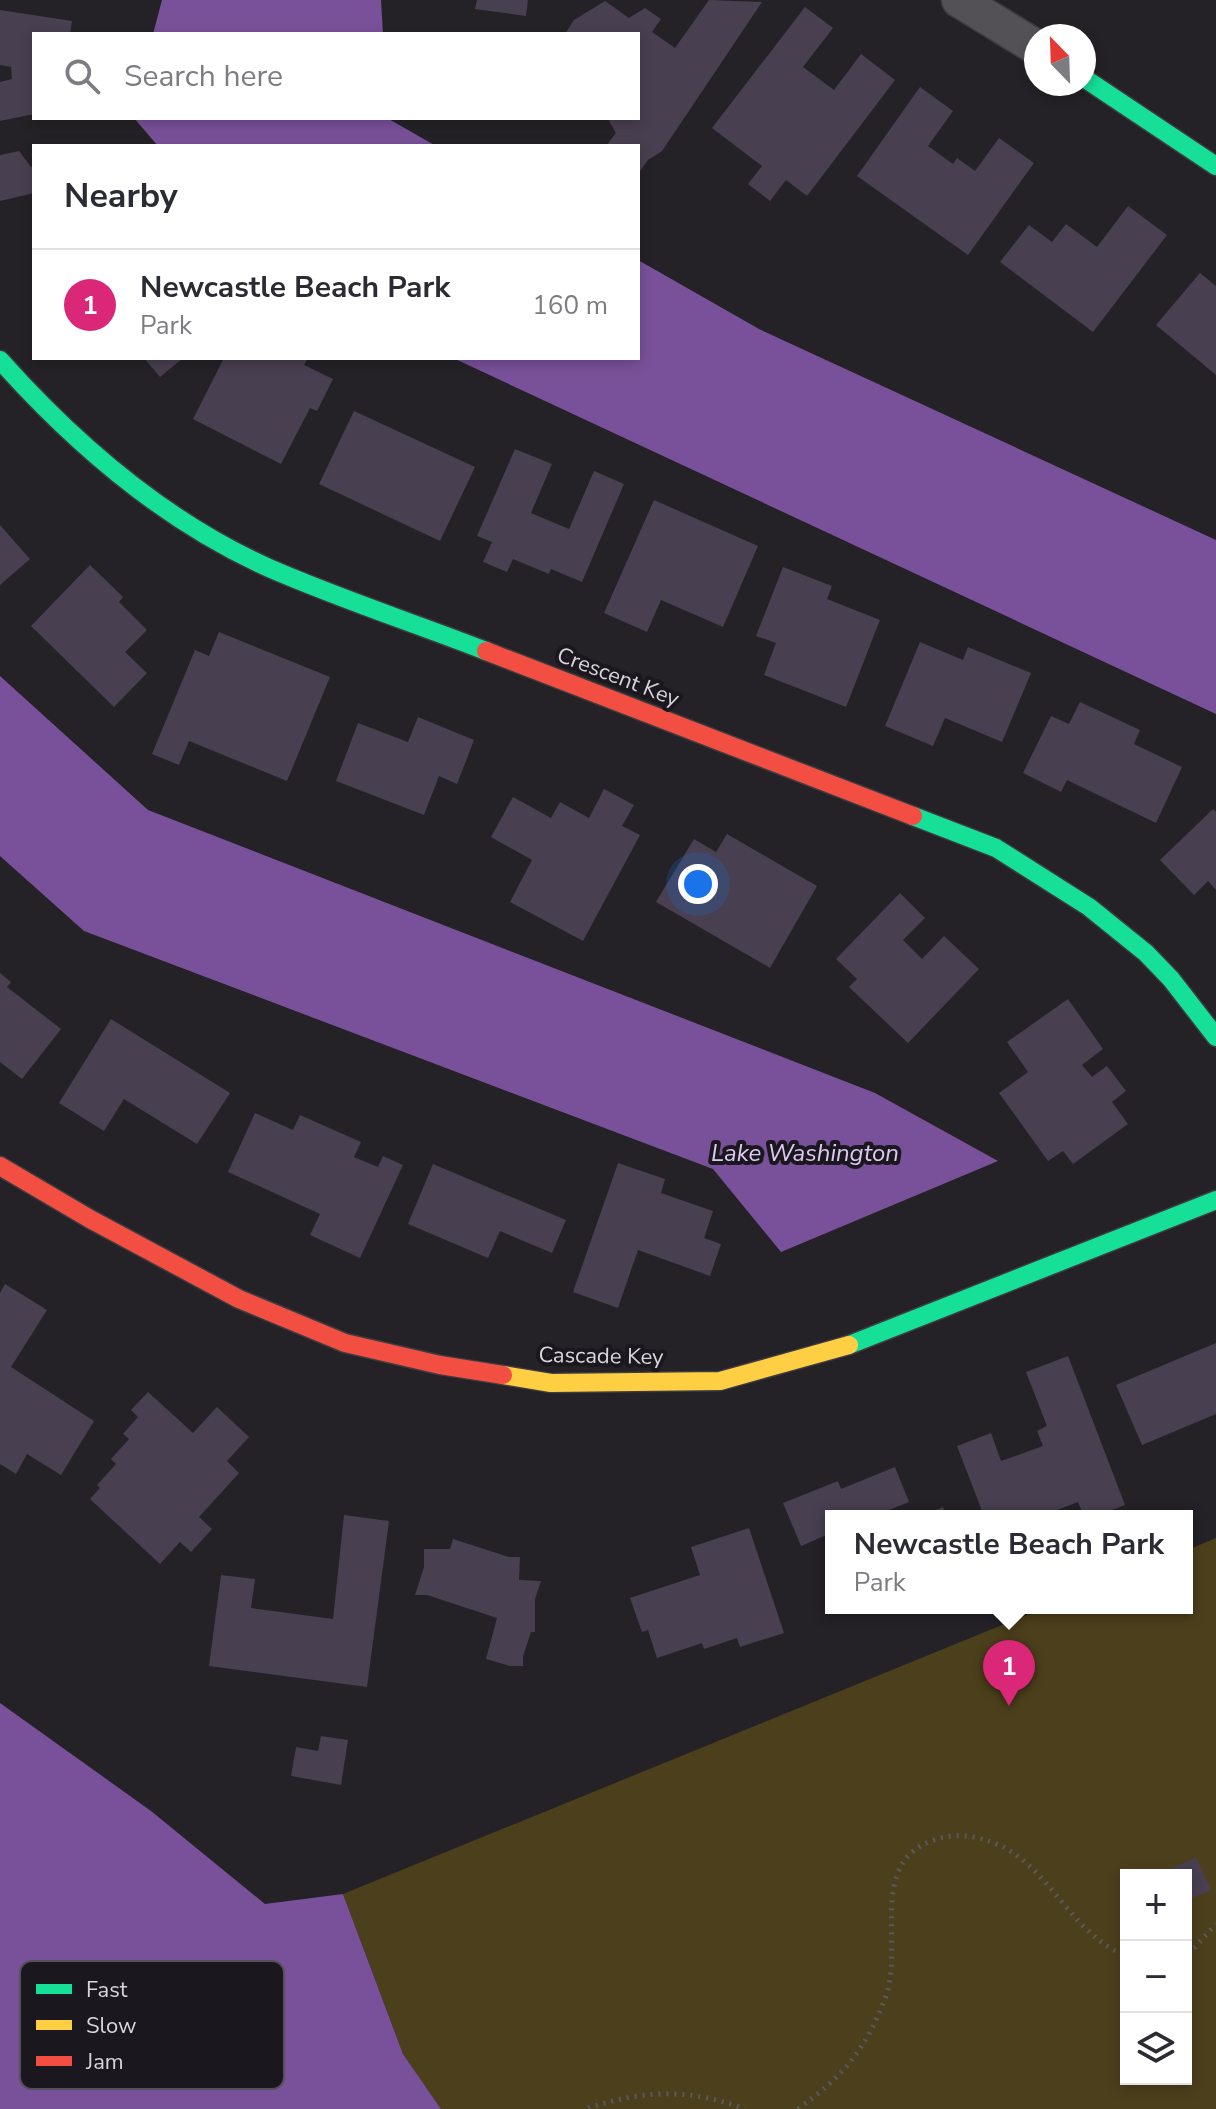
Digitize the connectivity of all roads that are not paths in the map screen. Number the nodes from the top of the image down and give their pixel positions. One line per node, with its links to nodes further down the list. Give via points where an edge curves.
1 (959, 0): 2 (street)
2 (1024, 40)
3 (1096, 86): 4 (street)
4 (1216, 166)
5 (0, 360): 6 (street, Crescent Key, via 85,448 149,499 268,567 996,848 1048,877 1152,957)
6 (1216, 1037)
7 (0, 1166): 8 (street, Cascade Key, via 239,1299 345,1343 551,1383 720,1381 832,1352)
8 (1216, 1200)

